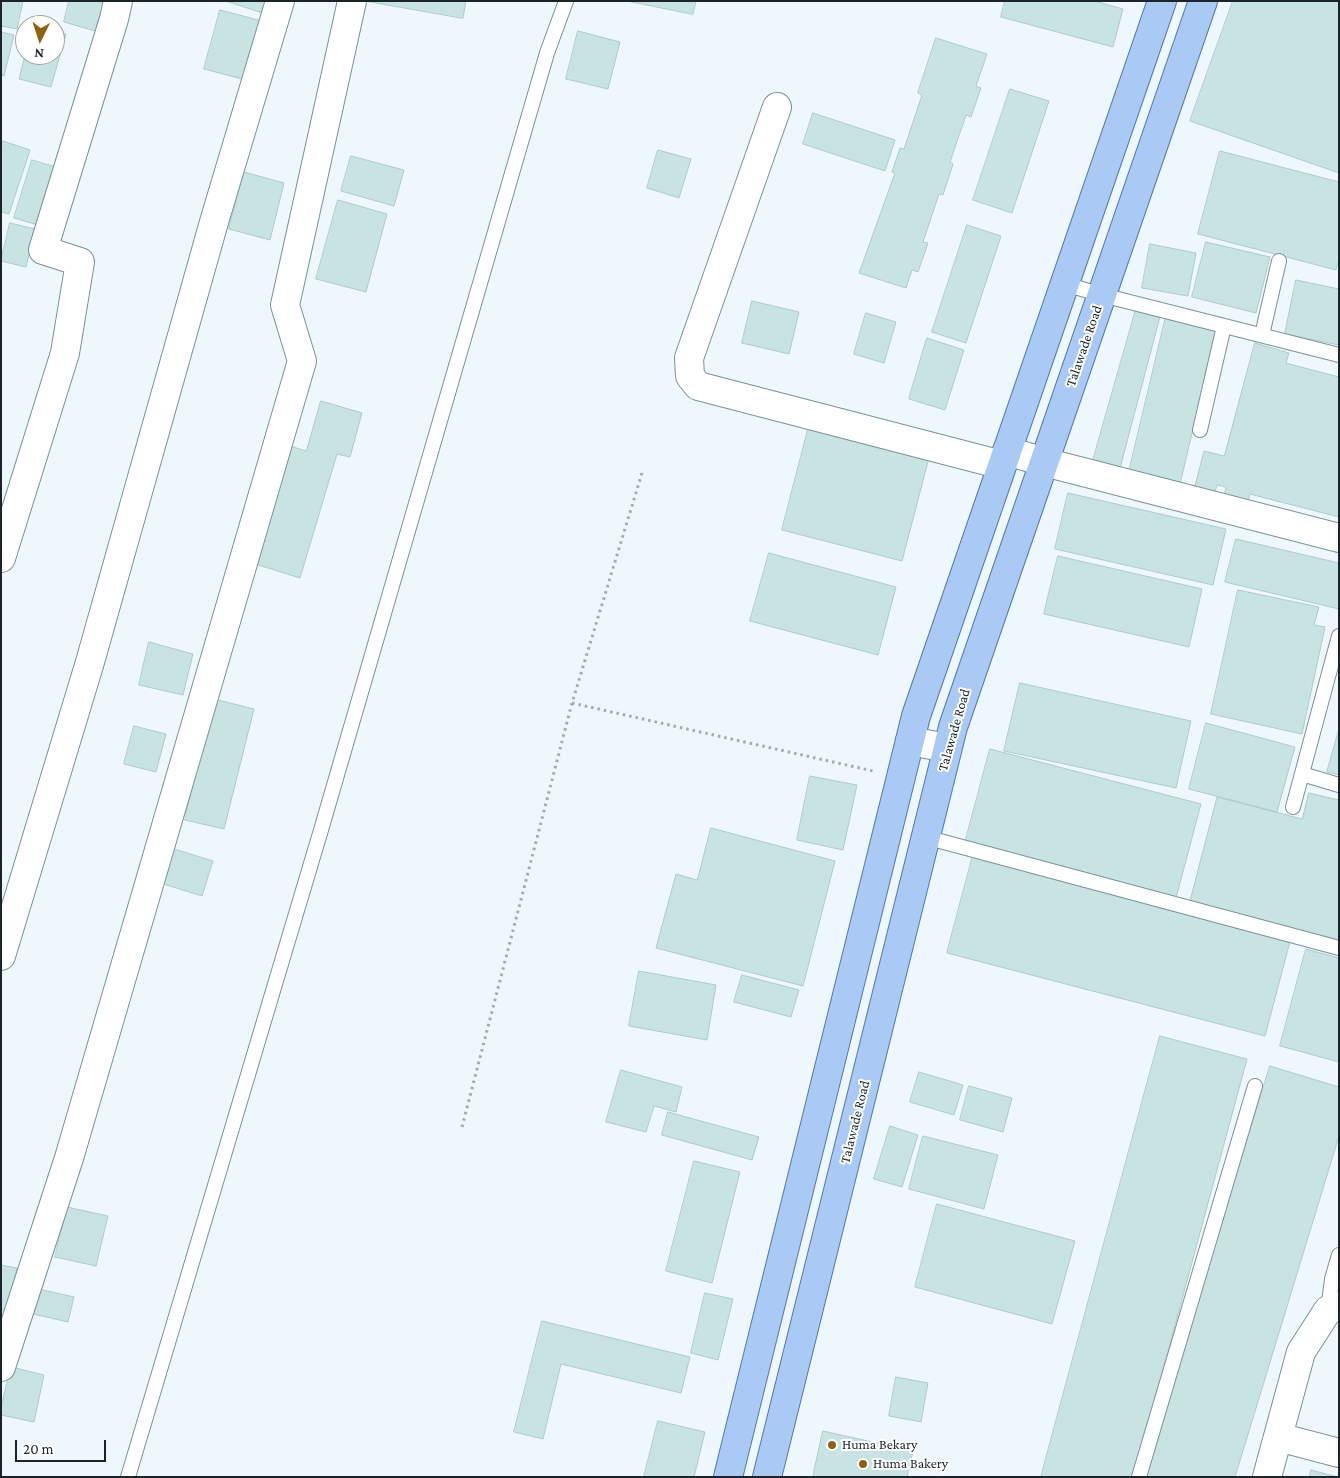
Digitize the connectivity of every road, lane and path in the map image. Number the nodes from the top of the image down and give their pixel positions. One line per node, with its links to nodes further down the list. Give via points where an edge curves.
1 (118, 1): 19 (street, via 43,250 80,262 65,353)
2 (280, 1): 30 (street, via 90,662)
3 (352, 1): 35 (street, via 285,305 302,361 68,1158)
4 (566, 1): 38 (lane, via 544,62 324,821)
5 (1162, 1): 9 (main road)
6 (1203, 1): 10 (main road, Talawade Road)
7 (777, 107): 15 (street, via 689,358 690,376 698,386)
8 (1278, 261): 12 (lane)
9 (1065, 284): 10 (lane); 15 (main road)
10 (1102, 295): 11 (lane); 16 (main road, Talawade Road)
11 (1224, 326): 12 (lane); 14 (lane)
12 (1262, 335): 13 (lane)
13 (1339, 354)
14 (1200, 430)
15 (1005, 458): 16 (street); 22 (main road)
16 (1044, 462): 18 (street); 23 (main road, Talawade Road)
17 (642, 473): 21 (path)
18 (1339, 538)
19 (1, 558)
20 (1339, 636): 24 (lane)
21 (572, 703): 25 (path); 32 (path)
22 (910, 741): 23 (street); 25 (main road)
23 (948, 748): 28 (main road, Talawade Road)
24 (1302, 774): 26 (lane); 27 (lane)
25 (900, 777): 39 (main road)
26 (1339, 785)
27 (1293, 807)
28 (925, 837): 29 (lane); 40 (main road, Talawade Road)
29 (1339, 948)
30 (1, 956)
31 (1255, 1086): 41 (lane)
32 (462, 1126)
33 (1339, 1255): 34 (lane, via 1332,1278)
34 (1333, 1308): 36 (street, via 1301,1352)
35 (1, 1367)
36 (1278, 1437): 37 (street); 42 (street)
37 (1339, 1453)
38 (128, 1477)
39 (728, 1477)
40 (767, 1477)
41 (1139, 1477)
42 (1267, 1477)

